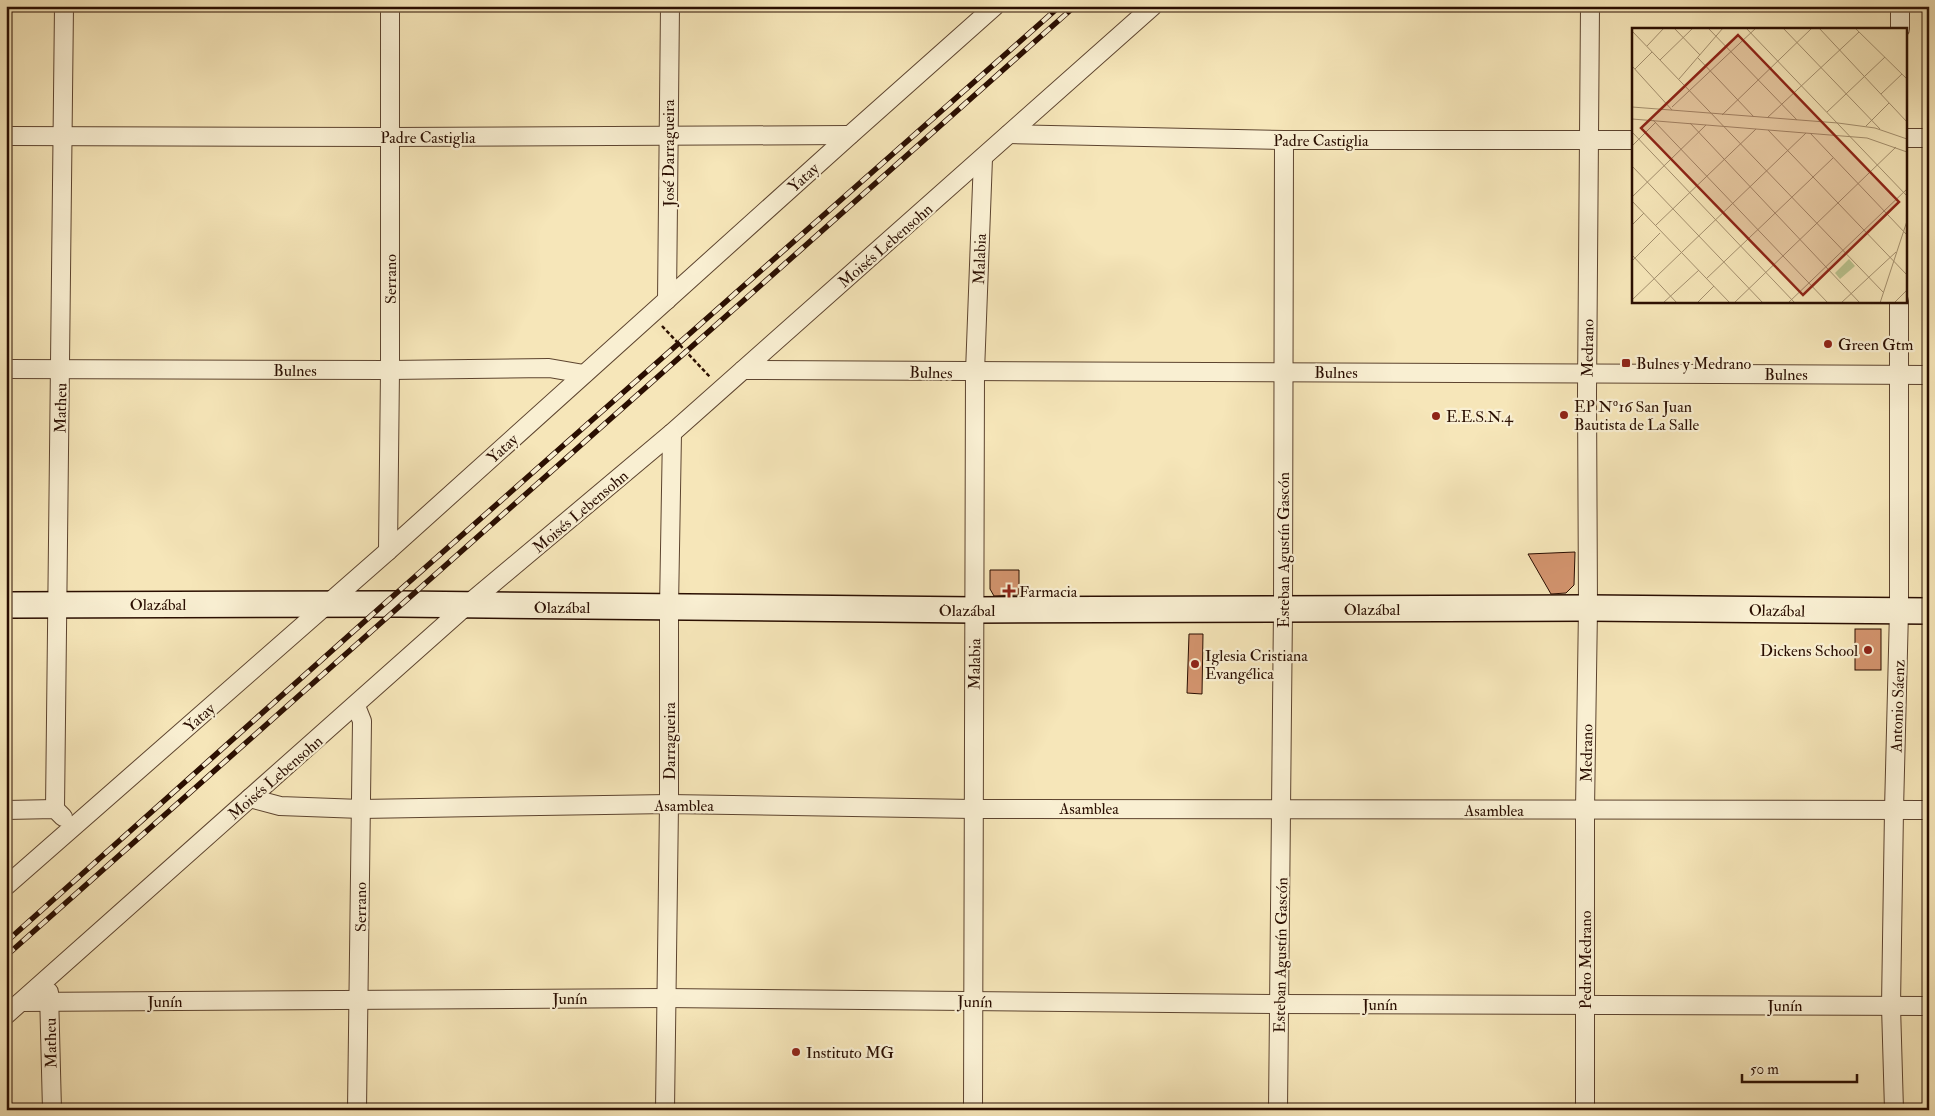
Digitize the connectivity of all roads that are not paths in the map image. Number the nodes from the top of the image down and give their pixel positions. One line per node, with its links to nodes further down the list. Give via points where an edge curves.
1 (64, 6): 12 (street, Matheu)
2 (390, 6): 14 (street, Serrano)
3 (670, 6): 13 (street, José Darragueira)
4 (995, 6): 10 (street, Yatay)
5 (1153, 6): 9 (street, Moisés Lebensohn)
6 (1590, 6): 18 (street, Medrano)
7 (1900, 6): 8 (street)
8 (1900, 28)
9 (1009, 134): 17 (street, Padre Castiglia); 20 (street, Moisés Lebensohn)
10 (850, 135): 13 (street, Padre Castiglia); 21 (street, Yatay)
11 (6, 136): 12 (street, Padre Castiglia)
12 (63, 136): 14 (street, Padre Castiglia); 24 (street, Matheu)
13 (668, 136): 14 (street, Padre Castiglia); 21 (street, José Darragueira)
14 (390, 137): 25 (street, Serrano)
15 (1908, 138): 16 (street)
16 (1929, 138)
17 (1284, 140): 18 (street, Padre Castiglia); 28 (street, Esteban Agustín Gascón)
18 (1590, 140): 19 (street, Padre Castiglia); 29 (street, Medrano)
19 (1632, 140)
20 (983, 158): 26 (street, Moisés Lebensohn); 27 (street, Malabia)
21 (667, 300): 30 (street, Yatay)
22 (1899, 302): 31 (street, Antonio Sáenz)
23 (6, 369): 24 (street, Bulnes)
24 (61, 370): 25 (street, Bulnes); 37 (street, Matheu)
25 (390, 370): 30 (street, Bulnes, via 548,368); 34 (street, Serrano)
26 (743, 370): 27 (street, Bulnes); 33 (street, Moisés Lebensohn)
27 (975, 372): 28 (street, Bulnes); 41 (street, Malabia)
28 (1284, 372): 29 (street, Bulnes); 42 (street, Esteban Agustín Gascón)
29 (1587, 372): 31 (street, Bulnes); 40 (street, Medrano)
30 (584, 374): 34 (street, Yatay)
31 (1899, 375): 32 (street, Bulnes); 43 (street, Antonio Sáenz)
32 (1929, 375)
33 (672, 433): 38 (street, Moisés Lebensohn); 39 (street, Darragueira)
34 (388, 551): 35 (street, Yatay)
35 (328, 604): 37 (street, Olazábal); 38 (street, Olazábal); 56 (street, Yatay)
36 (6, 605): 37 (street, Olazábal)
37 (58, 605): 49 (street, Matheu)
38 (466, 606): 39 (street, Olazábal); 45 (street, Moisés Lebensohn)
39 (668, 607): 41 (street, Olazábal); 47 (street, Darragueira)
40 (1588, 608): 42 (street, Olazábal); 43 (street, Olazábal); 53 (street, Medrano)
41 (975, 610): 42 (street, Olazábal); 51 (street, Malabia)
42 (1283, 610): 48 (street, Esteban Agustín Gascón)
43 (1899, 611): 44 (street, Olazábal); 54 (street, Antonio Sáenz)
44 (1929, 611)
45 (356, 706): 46 (street, Moisés Lebensohn); 50 (street, Serrano, via 362,721)
46 (250, 798): 50 (street, Asamblea, via 280,806); 58 (street, Moisés Lebensohn)
47 (669, 804): 50 (street, Asamblea); 51 (street, Asamblea); 59 (street, Darragueira)
48 (1281, 808): 51 (street, Asamblea); 53 (street, Asamblea); 64 (street, Esteban Agustín Gascón)
49 (55, 809): 52 (street); 56 (street)
50 (361, 809): 60 (street, Serrano)
51 (973, 809): 61 (street, Malabia)
52 (6, 810)
53 (1585, 810): 54 (street, Asamblea); 65 (street, Pedro Medrano)
54 (1894, 810): 55 (street, Asamblea); 66 (street, Antonio Sáenz)
55 (1929, 810)
56 (73, 827): 57 (street, Yatay)
57 (6, 886)
58 (49, 976): 62 (street, Moisés Lebensohn); 63 (street, Matheu)
59 (665, 998): 60 (street, Junín); 61 (street, Junín); 71 (street, Darragueira)
60 (359, 1000): 63 (street, Junín); 70 (street, Serrano)
61 (972, 1001): 64 (street, Junín); 72 (street, Malabia)
62 (21, 1002): 63 (street, Junín); 68 (street, Moisés Lebensohn)
63 (49, 1002): 69 (street, Matheu)
64 (1279, 1004): 65 (street, Junín); 73 (street, Esteban Agustín Gascón)
65 (1585, 1004): 66 (street, Junín); 74 (street, Pedro Medrano)
66 (1892, 1006): 67 (street, Junín); 75 (street, Antonio Sáenz)
67 (1929, 1006)
68 (6, 1015)
69 (52, 1110)
70 (357, 1110)
71 (664, 1110)
72 (973, 1110)
73 (1278, 1110)
74 (1585, 1110)
75 (1894, 1110)

